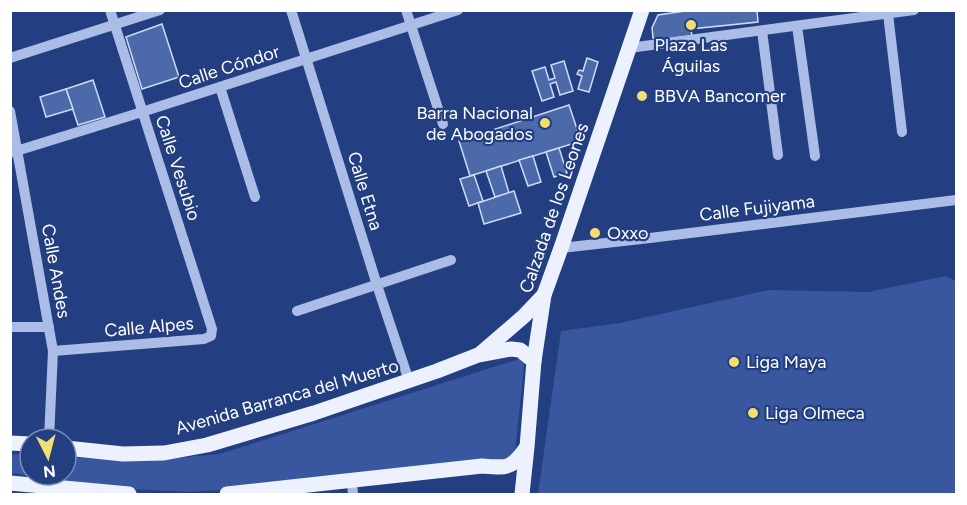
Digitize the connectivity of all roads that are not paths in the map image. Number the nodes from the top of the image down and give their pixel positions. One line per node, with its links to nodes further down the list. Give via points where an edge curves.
1 (110, 10): 10 (street, Calle Vesubio)
2 (160, 10): 10 (street)
3 (291, 10): 16 (street, Calle Etna)
4 (406, 10): 11 (street)
5 (458, 10): 11 (street, Calle Cóndor)
6 (642, 10): 14 (main road, Calzada de los Leones)
7 (914, 10): 8 (street)
8 (908, 11): 9 (street)
9 (888, 14): 12 (street); 21 (street)
10 (115, 25): 15 (street); 19 (street, Calle Vesubio)
11 (411, 25): 16 (street, Calle Cóndor); 20 (street)
12 (797, 26): 13 (street); 24 (street)
13 (762, 31): 14 (street); 23 (street)
14 (629, 48): 27 (main road, Calzada de los Leones)
15 (10, 58)
16 (306, 59): 17 (street, Calle Cóndor); 29 (street, Calle Etna)
17 (220, 87): 19 (street, Calle Cóndor); 25 (street)
18 (10, 111): 22 (street, Calle Andes)
19 (142, 112): 22 (street, Calle Cóndor); 34 (street, Calle Vesubio, via 212,329)
20 (443, 124)
21 (903, 132)
22 (14, 152): 33 (street, Calle Andes)
23 (778, 155)
24 (815, 156)
25 (255, 197)
26 (957, 200): 27 (street, Calle Fujiyama)
27 (561, 248): 30 (main road, Calzada de los Leones)
28 (451, 260): 29 (street)
29 (377, 285): 31 (street); 38 (street, Calle Etna)
30 (544, 295): 36 (main road, Avenida Barranca del Muerto); 37 (main road, Calzada de los Leones)
31 (297, 311)
32 (10, 327): 33 (street)
33 (49, 327): 35 (street, Calle Andes)
34 (211, 336): 35 (street, Calle Alpes)
35 (53, 351): 39 (street, Calle Andes)
36 (478, 355): 37 (main road, Avenida Barranca del Muerto, via 511,349 520,350); 38 (main road, Avenida Barranca del Muerto)
37 (534, 361): 40 (main road, Calzada de los Leones)
38 (409, 381): 41 (main road, Avenida Barranca del Muerto, via 207,445 164,453)
39 (50, 427)
40 (527, 447): 42 (main road, via 515,463); 48 (main road, Calzada de los Leones)
41 (78, 449)
42 (500, 467): 44 (main road, via 482,466); 48 (main road)
43 (17, 488): 46 (main road, via 48,486)
44 (352, 488): 45 (main road)
45 (314, 490): 47 (main road)
46 (109, 494): 49 (main road)
47 (245, 494): 50 (main road)
48 (522, 494)
49 (129, 495)
50 (228, 495)

